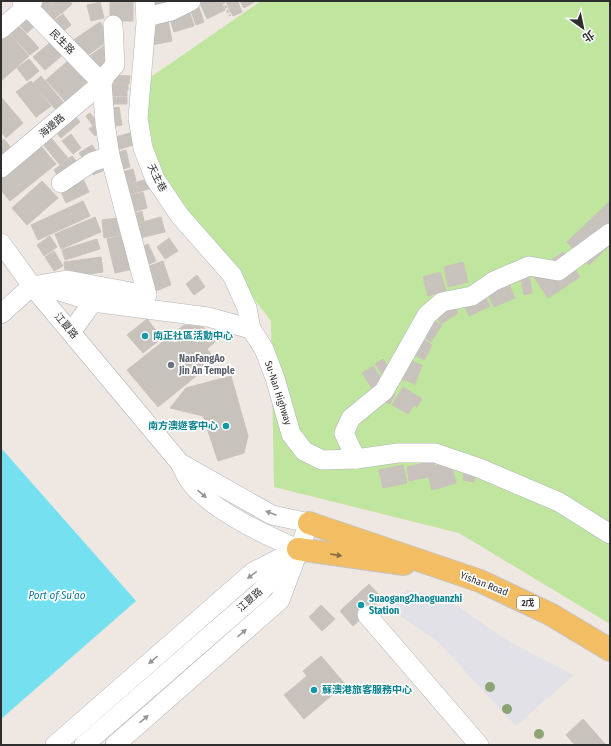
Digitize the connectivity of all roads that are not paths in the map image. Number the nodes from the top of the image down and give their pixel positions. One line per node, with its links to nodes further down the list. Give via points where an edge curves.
1 (191, 1): 3 (street, via 171,11)
2 (27, 3): 5 (street); 6 (street, 民生路)
3 (145, 9): 15 (street, 天主巷, via 138,118 143,148 155,179 180,216 232,276 247,308)
4 (113, 25): 6 (street, 海邊路, via 115,65)
5 (1, 29)
6 (102, 83): 7 (street); 8 (street, 海邊路)
7 (110, 156): 9 (street, via 92,162); 12 (street, via 147,295 67,280)
8 (1, 168)
9 (61, 183)
10 (610, 234): 17 (street, via 558,271 529,266 494,281 472,296 442,302 427,315 384,391 351,418 344,433)
11 (1, 243): 12 (street, 江夏路)
12 (32, 286): 13 (street); 14 (street); 16 (street, 江夏路)
13 (93, 302): 15 (street, via 208,317); 16 (street)
14 (1, 314)
15 (251, 329): 17 (street, Su-Nan Highway, via 264,349 291,434 304,451 322,460)
16 (71, 332): 18 (street, 江夏路)
17 (356, 459): 20 (street, Su-Nan Highway, via 398,453 435,453 479,468 559,502)
18 (180, 463): 19 (street, 江夏路 / 2戊, one-way to 18, via 272,515); 21 (street, 江夏路 / 2戊, one-way to 21, via 188,479 201,494 240,522)
19 (309, 523): 21 (street); 22 (main road, Yishan Road / 2戊)
20 (610, 534)
21 (298, 549): 22 (main road, Yishan Road / 2戊, one-way to 22); 25 (street, one-way to 25, via 253,572); 26 (street, 江夏路, via 260,592); 27 (street, one-way to 21, via 280,600)
22 (441, 569): 24 (main road, Yishan Road / 2戊, via 513,595)
23 (367, 615): 28 (street)
24 (610, 650)
25 (55, 745)
26 (84, 745)
27 (115, 745)
28 (479, 745)

